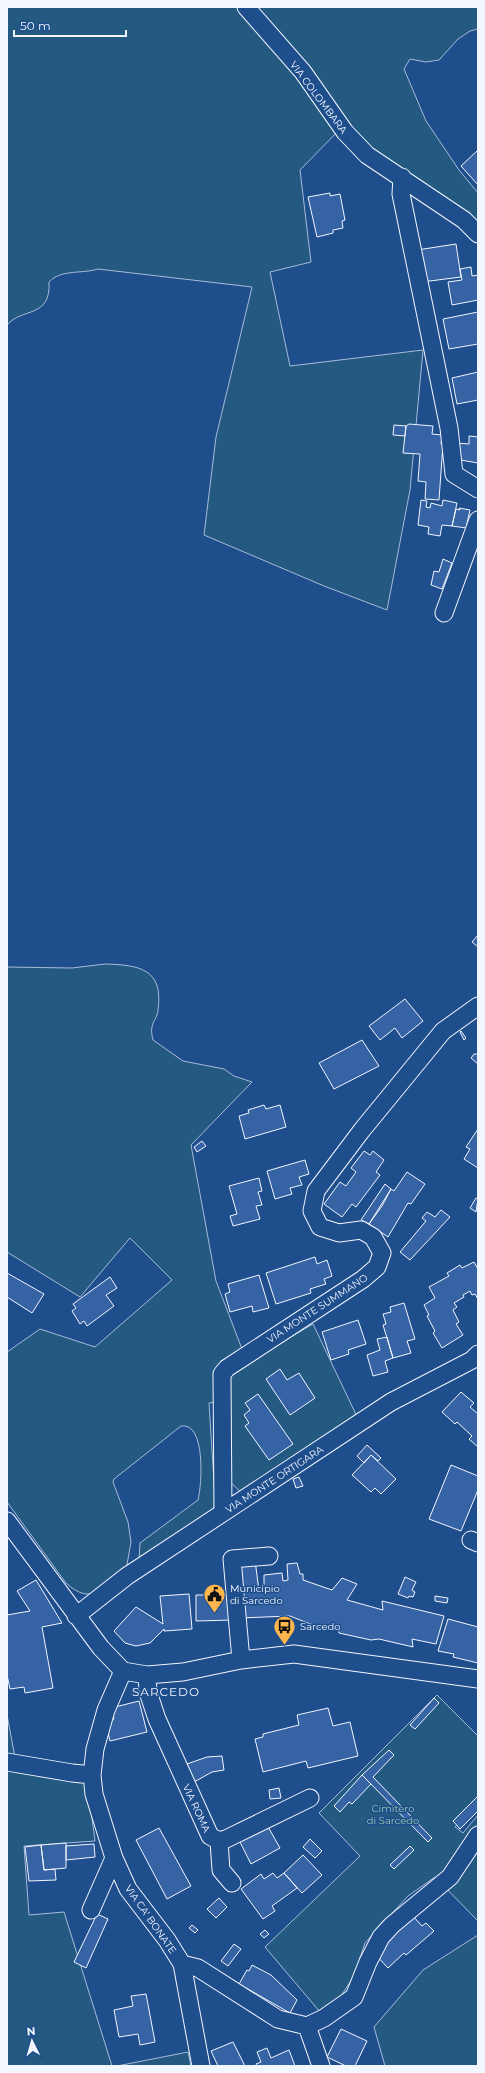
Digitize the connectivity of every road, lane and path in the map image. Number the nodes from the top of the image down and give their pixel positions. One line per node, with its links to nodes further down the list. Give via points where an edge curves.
1 (246, 7): 2 (street, VIA COLOMBARA, via 303,72 345,132 368,154)
2 (402, 177): 3 (street, VIA COLOMBARA, via 464,220); 4 (street, via 401,194 450,428 454,474)
3 (478, 234)
4 (478, 489)
5 (478, 520): 6 (street)
6 (444, 613)
7 (478, 1006): 9 (street, VIA MONTE SUMMANO, via 443,1031 316,1191 312,1211 320,1227 340,1233 361,1230 373,1237 382,1253 376,1267 363,1279 226,1368 222,1374)
8 (478, 1354): 9 (street, VIA MONTE ORTIGARA, via 472,1360 391,1402 249,1497)
9 (222, 1512): 12 (street, VIA MONTE ORTIGARA, via 127,1576)
10 (7, 1520): 12 (street)
11 (269, 1556): 13 (street, via 232,1560)
12 (76, 1616): 14 (street)
13 (241, 1660): 15 (street, via 183,1672); 16 (street, via 294,1654)
14 (123, 1671): 15 (street); 18 (street, VIA CA' BONATE, via 106,1710)
15 (147, 1675): 21 (street, VIA ROMA, via 148,1692 157,1719 210,1836)
16 (478, 1679)
17 (7, 1762): 18 (street)
18 (92, 1775): 22 (street, VIA CA' BONATE, via 99,1815)
19 (310, 1798): 21 (street, VIA ROMA)
20 (478, 1835): 26 (street, via 450,1877 381,1937 354,1997 324,2018)
21 (218, 1842): 23 (street, via 221,1870)
22 (114, 1858): 24 (street); 25 (street, VIA CA' BONATE, via 128,1889 168,1940)
23 (232, 1883)
24 (91, 1910)
25 (182, 1964): 26 (street, via 198,1968 278,2019); 27 (street, VIA CA' BONATE)
26 (307, 2026): 28 (street)
27 (201, 2066)
28 (321, 2066)

